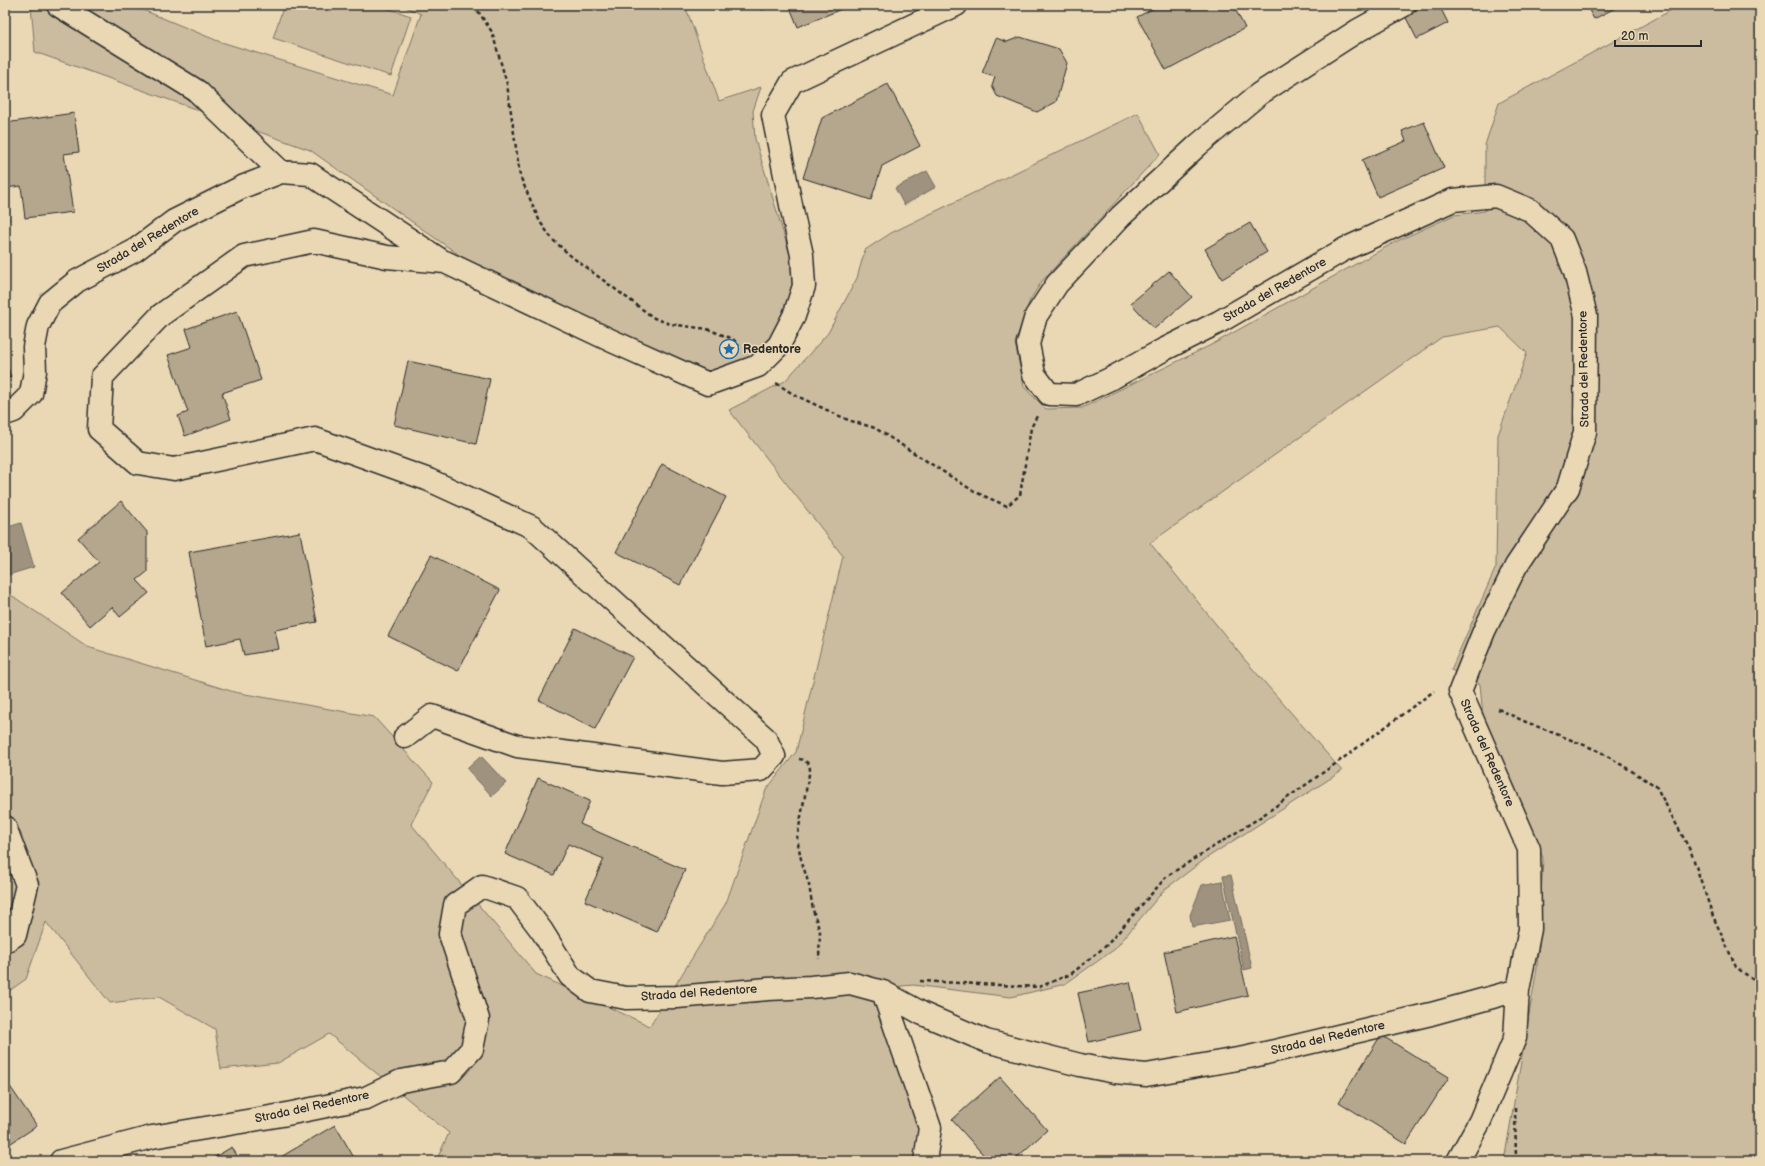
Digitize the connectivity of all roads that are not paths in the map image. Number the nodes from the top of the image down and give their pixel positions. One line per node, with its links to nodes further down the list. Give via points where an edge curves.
1 (58, 5): 4 (street, via 197,91)
2 (956, 5): 5 (street, via 792,82 773,115 802,255 804,286 794,316 779,345 758,366 708,384)
3 (1404, 5): 10 (street, Strada del Redentore, via 1357,31 1259,94 1198,145 1121,216 1057,284 1036,316 1028,344 1034,374 1049,394 1076,395 1219,322 1345,249 1453,200 1496,196 1530,210 1562,239 1575,272 1586,316 1584,432 1568,488 1516,566 1484,631 1460,691 1529,849 1530,929)
4 (281, 172): 5 (street, Strada del Redentore, via 310,174); 6 (street, Strada del Redentore, via 174,221 134,251 77,281 50,303 38,326 31,394 14,411)
5 (445, 262): 7 (street, via 387,257 314,241 244,256 161,315 102,376 99,429 138,463 174,470 315,439 429,480 532,527 766,739 774,756 761,770 722,773 517,746 432,716)
6 (5, 414)
7 (405, 737)
8 (5, 827): 9 (street, via 27,885 15,936)
9 (5, 941)
10 (1518, 990): 11 (street, Strada del Redentore, via 1431,1014 1249,1057 1146,1075 1080,1065 986,1042 923,1014); 14 (street, via 1515,1038 1480,1121)
11 (883, 992): 12 (street, Strada del Redentore, via 850,983 677,997 626,998 590,991 570,976 542,931 517,898 482,886 455,905 450,934 478,1018 472,1049 451,1072 401,1081 366,1098 152,1137); 13 (street, via 930,1128)
12 (61, 1161)
13 (925, 1161)
14 (1458, 1161)

